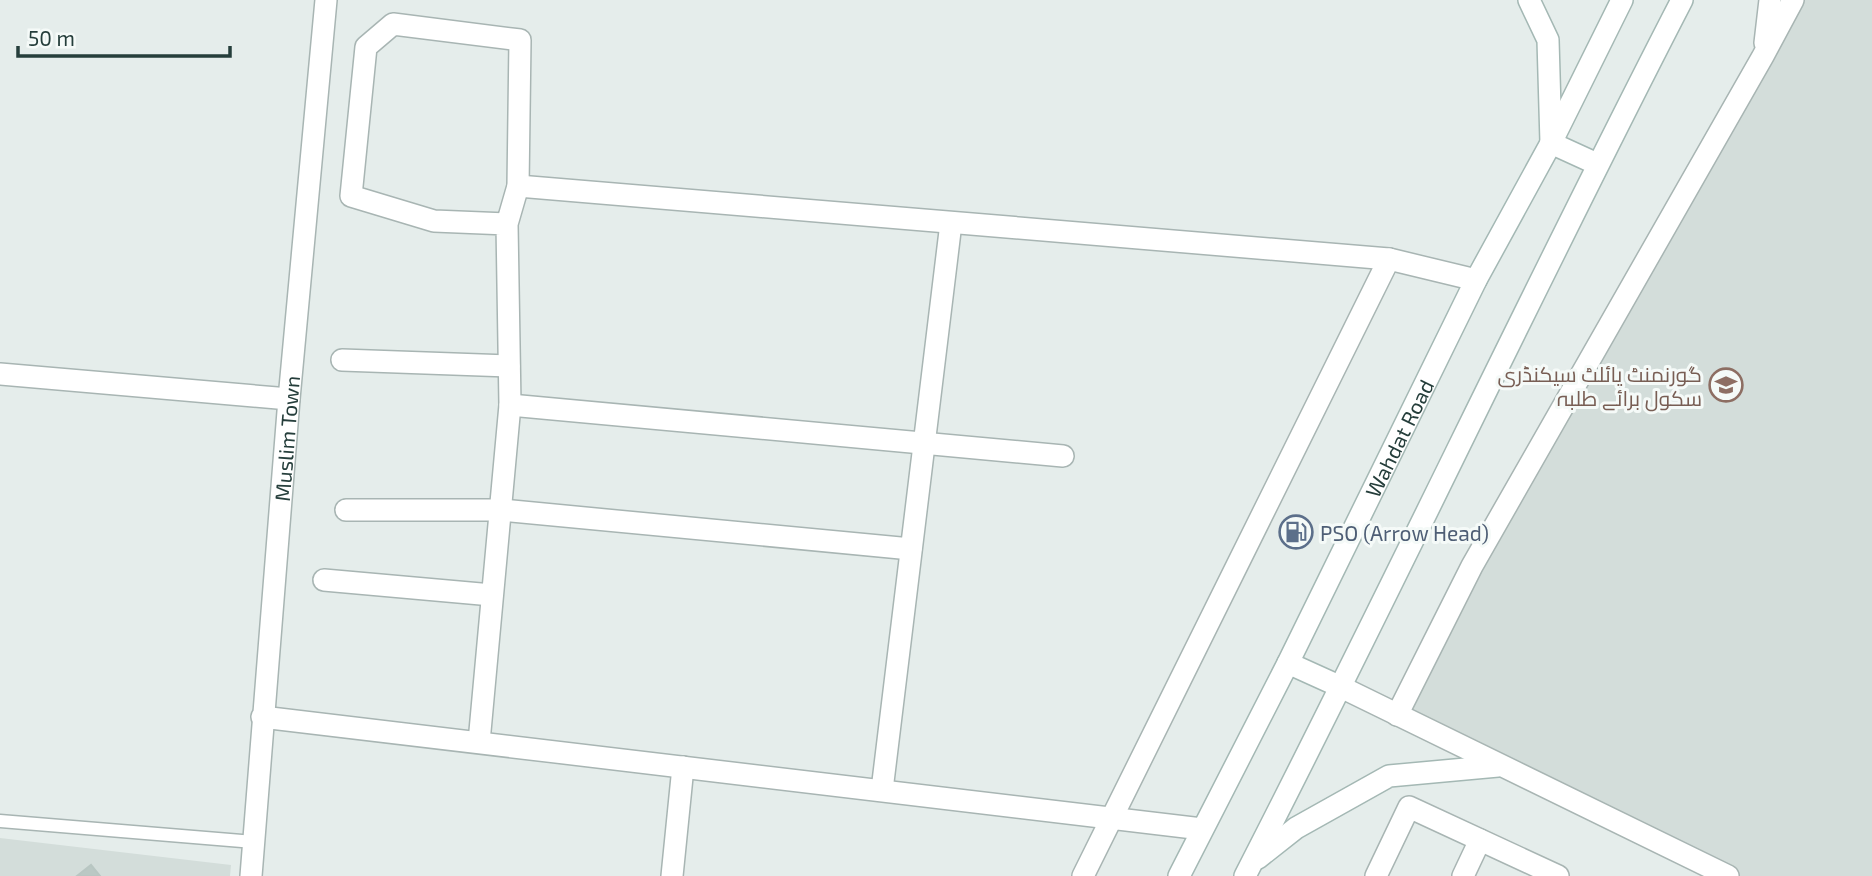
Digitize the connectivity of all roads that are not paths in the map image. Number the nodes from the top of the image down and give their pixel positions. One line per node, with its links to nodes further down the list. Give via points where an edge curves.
1 (326, 0): 18 (street, Muslim Town)
2 (1529, 0): 8 (street, via 1548,40)
3 (1622, 0): 8 (street, Wahdat Road)
4 (1682, 0): 9 (street)
5 (1770, 0): 7 (street)
6 (1793, 0): 7 (street)
7 (1763, 56): 29 (street, via 1472,566)
8 (1551, 143): 9 (street); 14 (street, Wahdat Road)
9 (1597, 164): 28 (street)
10 (518, 186): 11 (street); 12 (street); 12 (street, via 520,40 393,24 366,47 351,196 434,221)
11 (951, 223): 13 (street); 20 (street)
12 (507, 225): 16 (street)
13 (1389, 259): 14 (street); 35 (street)
14 (1476, 280): 27 (street, Wahdat Road)
15 (342, 360): 16 (street)
16 (509, 366): 19 (street)
17 (0, 373): 18 (street)
18 (289, 399): 30 (street, Muslim Town)
19 (510, 405): 20 (street); 23 (street)
20 (924, 443): 21 (street); 24 (street)
21 (1063, 456)
22 (346, 510): 23 (street)
23 (500, 510): 24 (street); 26 (street)
24 (911, 549): 34 (street)
25 (324, 580): 26 (street)
26 (492, 595): 31 (street)
27 (1287, 663): 28 (street); 37 (street, Wahdat Road)
28 (1341, 687): 29 (street); 40 (street)
29 (1397, 715): 33 (street)
30 (262, 717): 31 (street); 39 (street, Muslim Town)
31 (479, 742): 32 (street)
32 (683, 766): 34 (street); 42 (street)
33 (1498, 766): 40 (street, via 1389,776 1296,828); 48 (street)
34 (882, 790): 35 (street)
35 (1112, 817): 37 (street); 43 (street)
36 (0, 821): 39 (lane)
37 (1202, 829): 44 (street, Wahdat Road)
38 (1480, 840): 45 (street, via 1409,807); 46 (street); 47 (street)
39 (254, 842): 41 (street, Muslim Town)
40 (1248, 870)
41 (251, 876)
42 (673, 876)
43 (1083, 876)
44 (1178, 876)
45 (1376, 876)
46 (1462, 876)
47 (1558, 876)
48 (1728, 876)

